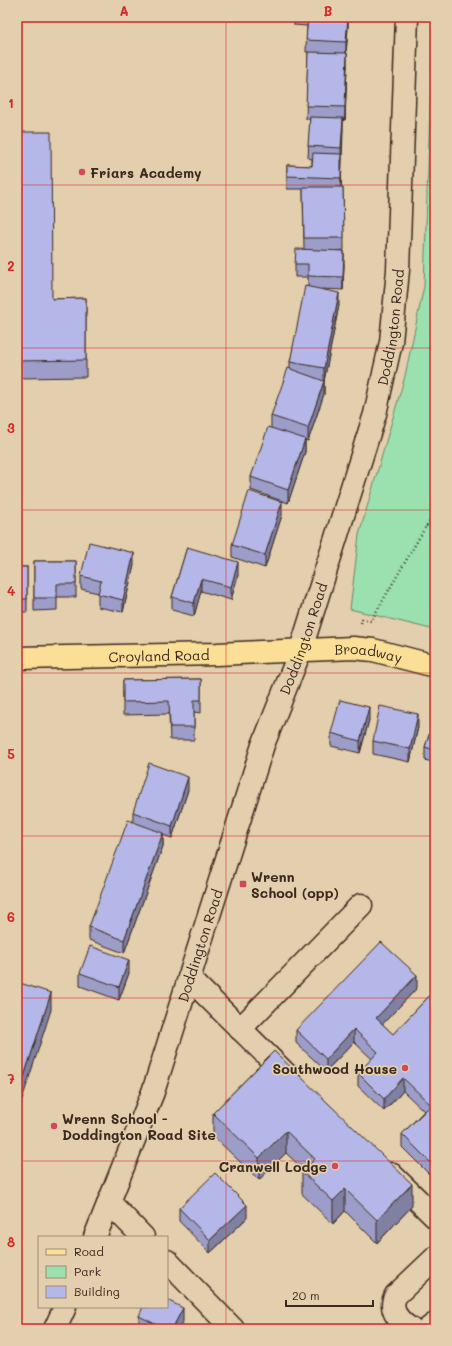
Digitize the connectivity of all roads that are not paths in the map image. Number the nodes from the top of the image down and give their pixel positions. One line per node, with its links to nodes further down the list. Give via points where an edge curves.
1 (407, 17): 2 (street, Doddington Road, via 398,270 391,342 375,414)
2 (301, 649): 3 (main road, Croyland Road, via 217,654); 4 (main road, Broadway, via 373,650); 6 (street, Doddington Road, via 267,732)
3 (17, 658)
4 (435, 666)
5 (361, 905): 7 (street)
6 (189, 978): 7 (street); 10 (street, Doddington Road, via 153,1092)
7 (240, 1029): 8 (street)
8 (303, 1090)
9 (378, 1162): 11 (street)
10 (109, 1202): 12 (street, Doddington Road); 13 (street)
11 (435, 1217)
12 (94, 1236)
13 (143, 1236)
14 (435, 1258): 20 (street, via 396,1295 394,1300 392,1306 396,1315)
15 (168, 1262): 19 (street)
16 (65, 1308): 18 (street)
17 (435, 1324): 21 (street)
18 (55, 1329)
19 (233, 1329)
20 (411, 1329)
21 (428, 1329)

